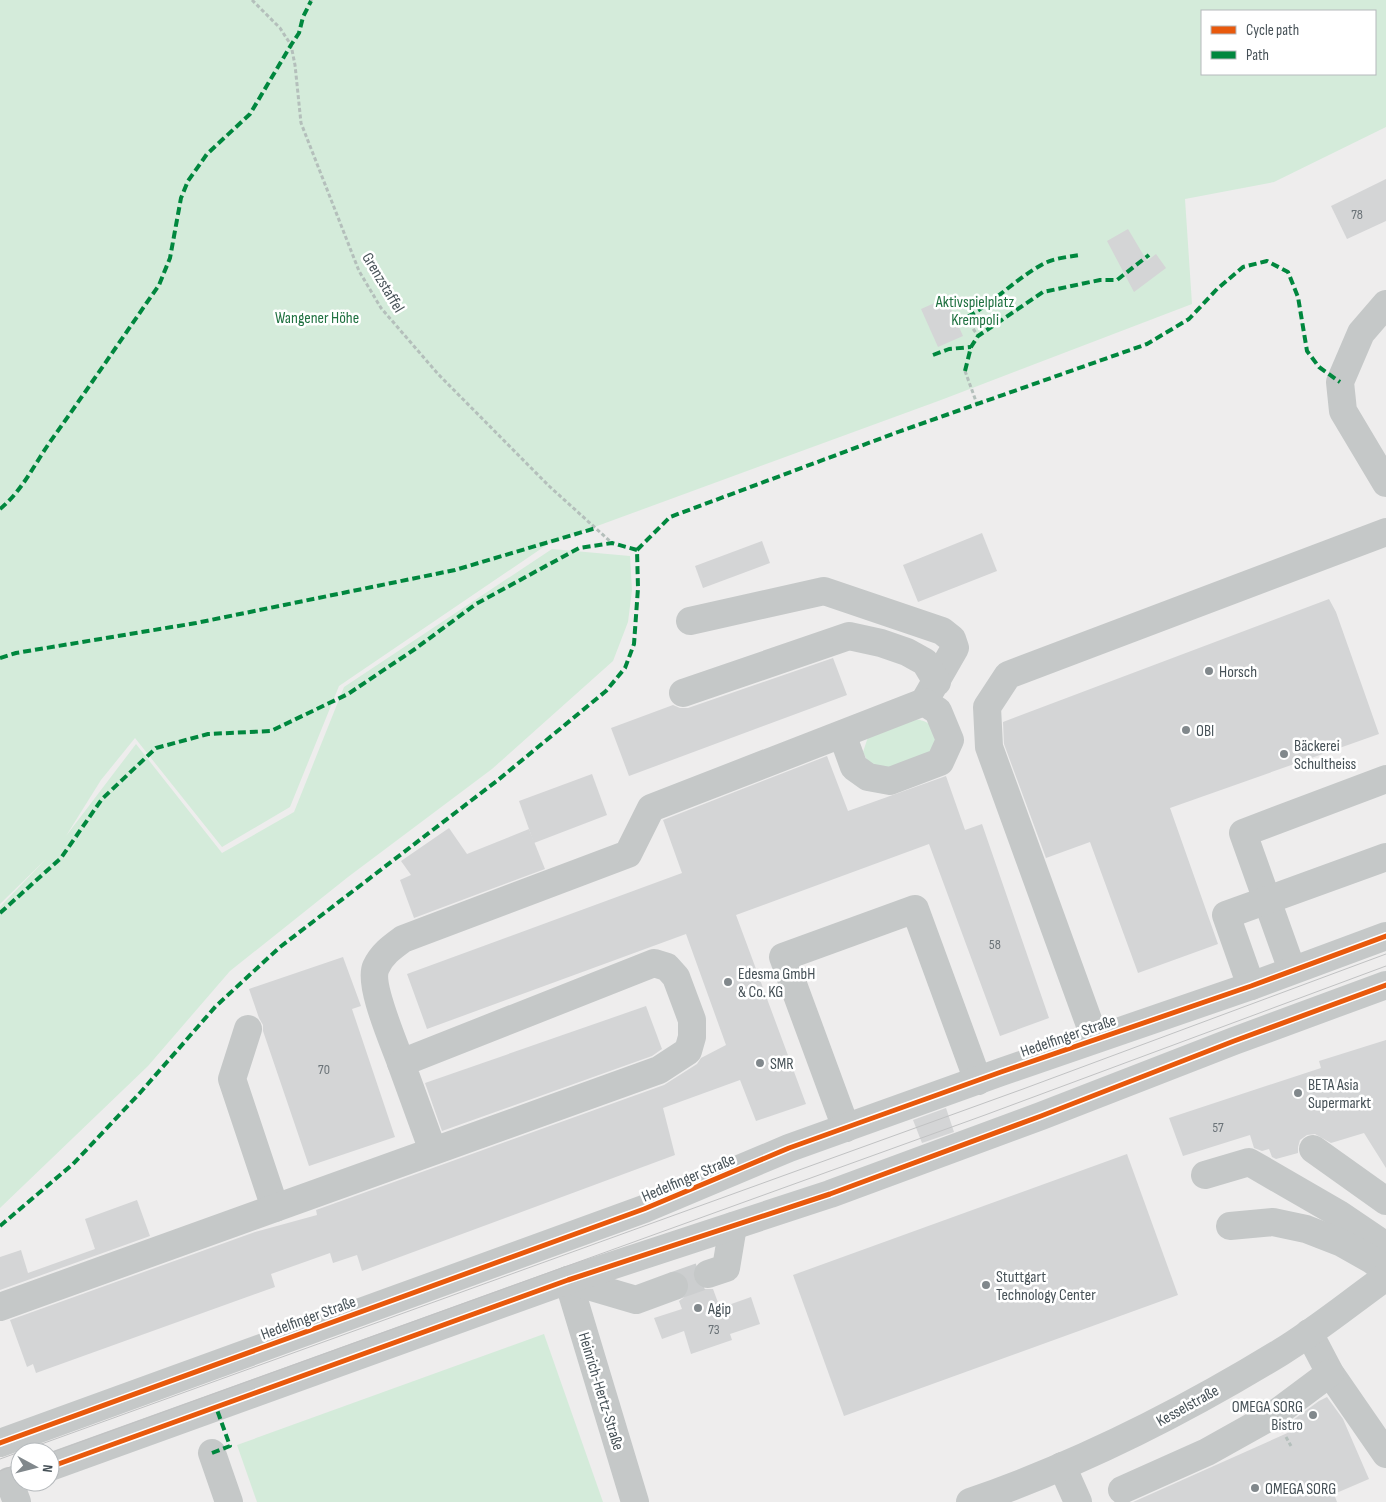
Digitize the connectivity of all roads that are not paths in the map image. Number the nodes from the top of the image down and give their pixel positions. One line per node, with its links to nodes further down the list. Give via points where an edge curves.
1 (1386, 304): 2 (street, via 1361,332 1340,382 1343,411)
2 (1386, 483)
3 (1386, 532): 15 (street, via 1008,675 987,707 988,747)
4 (690, 621): 5 (street, via 824,591 952,638 955,648)
5 (930, 692): 6 (street, via 925,662 881,643 849,636); 7 (street); 7 (street, via 950,740 940,762 890,781 868,777 854,767)
6 (683, 693)
7 (842, 734): 16 (street, via 651,808 628,854 403,939 385,953 375,969 375,989)
8 (1386, 779): 11 (street, via 1243,833)
9 (1386, 858): 13 (street, via 1226,916)
10 (1386, 936): 11 (street, Hedelfinger Straße)
11 (1292, 970): 13 (street, Hedelfinger Straße)
12 (1386, 985): 24 (street, via 830,1194)
13 (1251, 986): 15 (street, Hedelfinger Straße)
14 (248, 1029): 23 (street, via 232,1079)
15 (1095, 1039): 17 (street, Hedelfinger Straße)
16 (401, 1063): 20 (street); 20 (street, via 654,963 668,967 676,977 692,1020 688,1051 659,1070)
17 (978, 1081): 18 (street, Hedelfinger Straße); 18 (street, via 915,908 783,957)
18 (846, 1128): 35 (street, Hedelfinger Straße, via 789,1148 644,1209)
19 (1313, 1149): 22 (street)
20 (433, 1152): 23 (street)
21 (1206, 1175): 26 (street, via 1249,1162 1339,1214)
22 (1386, 1201)
23 (275, 1208): 32 (street)
24 (733, 1226): 28 (street, via 726,1268); 30 (street)
25 (1230, 1226): 27 (street, via 1273,1222 1306,1229 1342,1242)
26 (1386, 1246)
27 (1386, 1271)
28 (708, 1274)
29 (1386, 1277): 33 (street, Kesselstraße)
30 (568, 1280): 31 (street, via 636,1300); 38 (street); 42 (street, Heinrich-Hertz-Straße)
31 (674, 1286)
32 (0, 1307)
33 (1309, 1333): 34 (street); 39 (street, Kesselstraße, via 1282,1352 1163,1420)
34 (1330, 1373): 37 (street); 40 (street, via 1276,1414 1207,1452)
35 (0, 1443)
36 (212, 1453): 41 (street)
37 (1386, 1454)
38 (60, 1463)
39 (1062, 1466): 43 (street, Kesselstraße); 44 (street)
40 (1122, 1490)
41 (229, 1502)
42 (635, 1502)
43 (970, 1502)
44 (1078, 1502)

